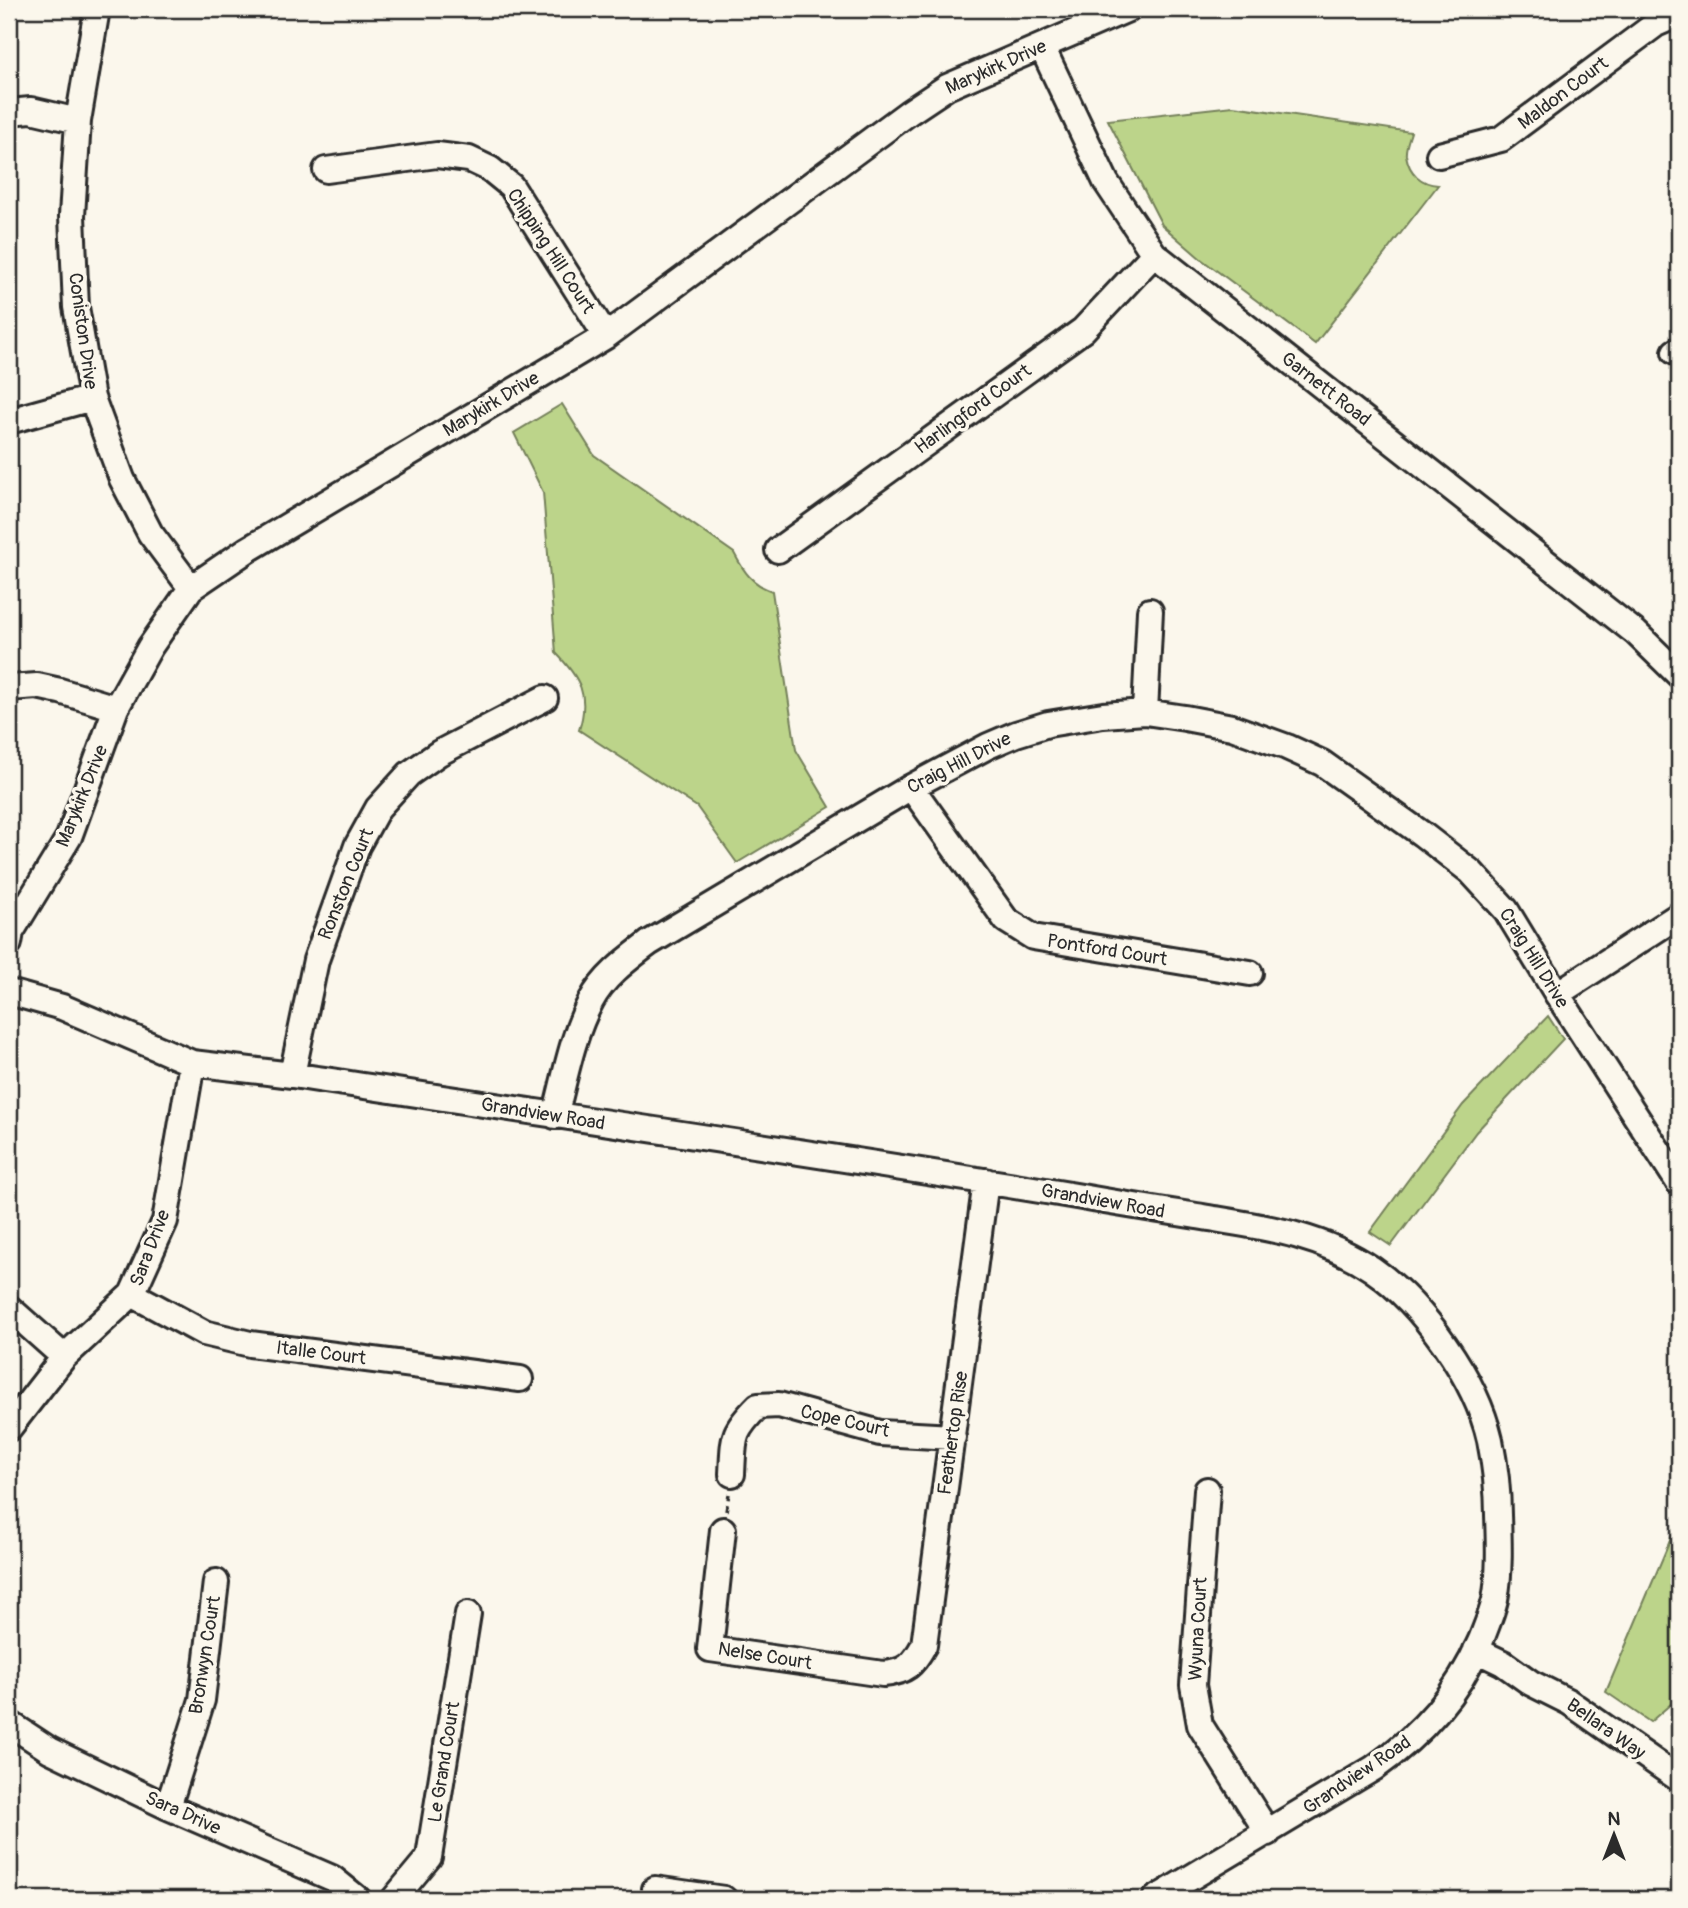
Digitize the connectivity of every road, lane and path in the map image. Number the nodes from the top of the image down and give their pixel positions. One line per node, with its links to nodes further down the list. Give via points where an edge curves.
1 (97, 9): 6 (street, Coniston Drive)
2 (1128, 9): 4 (street, Marykirk Drive)
3 (1679, 14): 7 (street, Maldon Court, via 1656,24 1501,139)
4 (1042, 47): 9 (street, Garnett Road, via 1106,182); 10 (street, Marykirk Drive, via 947,88 918,107)
5 (9, 112): 6 (street, via 31,110)
6 (78, 121): 11 (street, Coniston Drive, via 72,216 76,307)
7 (1439, 155)
8 (326, 170): 10 (street, Chipping Hill Court, via 437,155 469,159 490,169 511,186)
9 (1154, 254): 13 (street, Harlingford Court, via 1083,330); 16 (street, Garnett Road, via 1636,633)
10 (606, 337): 14 (street, Marykirk Drive, via 247,550)
11 (92, 398): 12 (street); 14 (street, Coniston Drive, via 122,479 150,533)
12 (9, 421)
13 (778, 550)
14 (191, 588): 19 (street, Marykirk Drive)
15 (1150, 611): 20 (street)
16 (1679, 675)
17 (9, 688): 19 (street, via 37,686)
18 (545, 698): 28 (street, Ronston Court, via 439,753 409,774 378,808 357,846 316,960)
19 (116, 708): 23 (street, Marykirk Drive, via 69,837 11,932)
20 (1145, 712): 21 (street, Craig Hill Drive, via 1037,727 988,746); 26 (street, Craig Hill Drive, via 1232,727 1322,763 1471,872 1506,910)
21 (911, 787): 24 (street, Pontford Court, via 1006,919 1033,937); 29 (street, Craig Hill Drive, via 649,943 617,968 592,999 578,1030)
22 (1679, 915): 26 (street)
23 (9, 943)
24 (1250, 973)
25 (9, 992): 27 (street, Grandview Road, via 62,1007)
26 (1557, 994): 31 (street, Craig Hill Drive)
27 (192, 1063): 28 (street, Grandview Road); 32 (street, Sara Drive, via 165,1221)
28 (292, 1075): 29 (street, Grandview Road)
29 (555, 1116): 30 (street, Grandview Road)
30 (986, 1181): 37 (street, Feathertop Rise); 43 (street, Grandview Road, via 1279,1230 1329,1245 1373,1270 1409,1300 1457,1363 1489,1437 1497,1482 1498,1562 1494,1602)
31 (1679, 1184)
32 (132, 1294): 34 (street, Sara Drive); 35 (street, Italle Court, via 204,1333 250,1344)
33 (9, 1308): 34 (street)
34 (64, 1357): 36 (street, Sara Drive)
35 (520, 1379)
36 (9, 1428)
37 (953, 1437): 38 (street, Cope Court, via 880,1433 779,1405 758,1406 734,1437); 44 (street, Feathertop Rise, via 924,1644 909,1667)
38 (732, 1474): 40 (path)
39 (1207, 1490): 48 (street, Wyuna Court, via 1193,1685 1200,1725)
40 (723, 1530): 44 (street, Nelse Court, via 710,1649)
41 (216, 1582): 47 (street, Bronwyn Court, via 202,1700)
42 (468, 1614): 51 (street, Le Grand Court, via 429,1857)
43 (1473, 1657): 46 (street, Bellara Way, via 1503,1663 1569,1702); 48 (street, Grandview Road, via 1445,1703 1397,1752)
44 (897, 1673)
45 (9, 1723): 47 (street, Sara Drive, via 50,1750)
46 (1679, 1779)
47 (168, 1807): 50 (street, Sara Drive, via 332,1878)
48 (1268, 1833): 53 (street, Grandview Road)
49 (655, 1889): 52 (street)
50 (358, 1899)
51 (394, 1899)
52 (724, 1899)
53 (1155, 1899)

